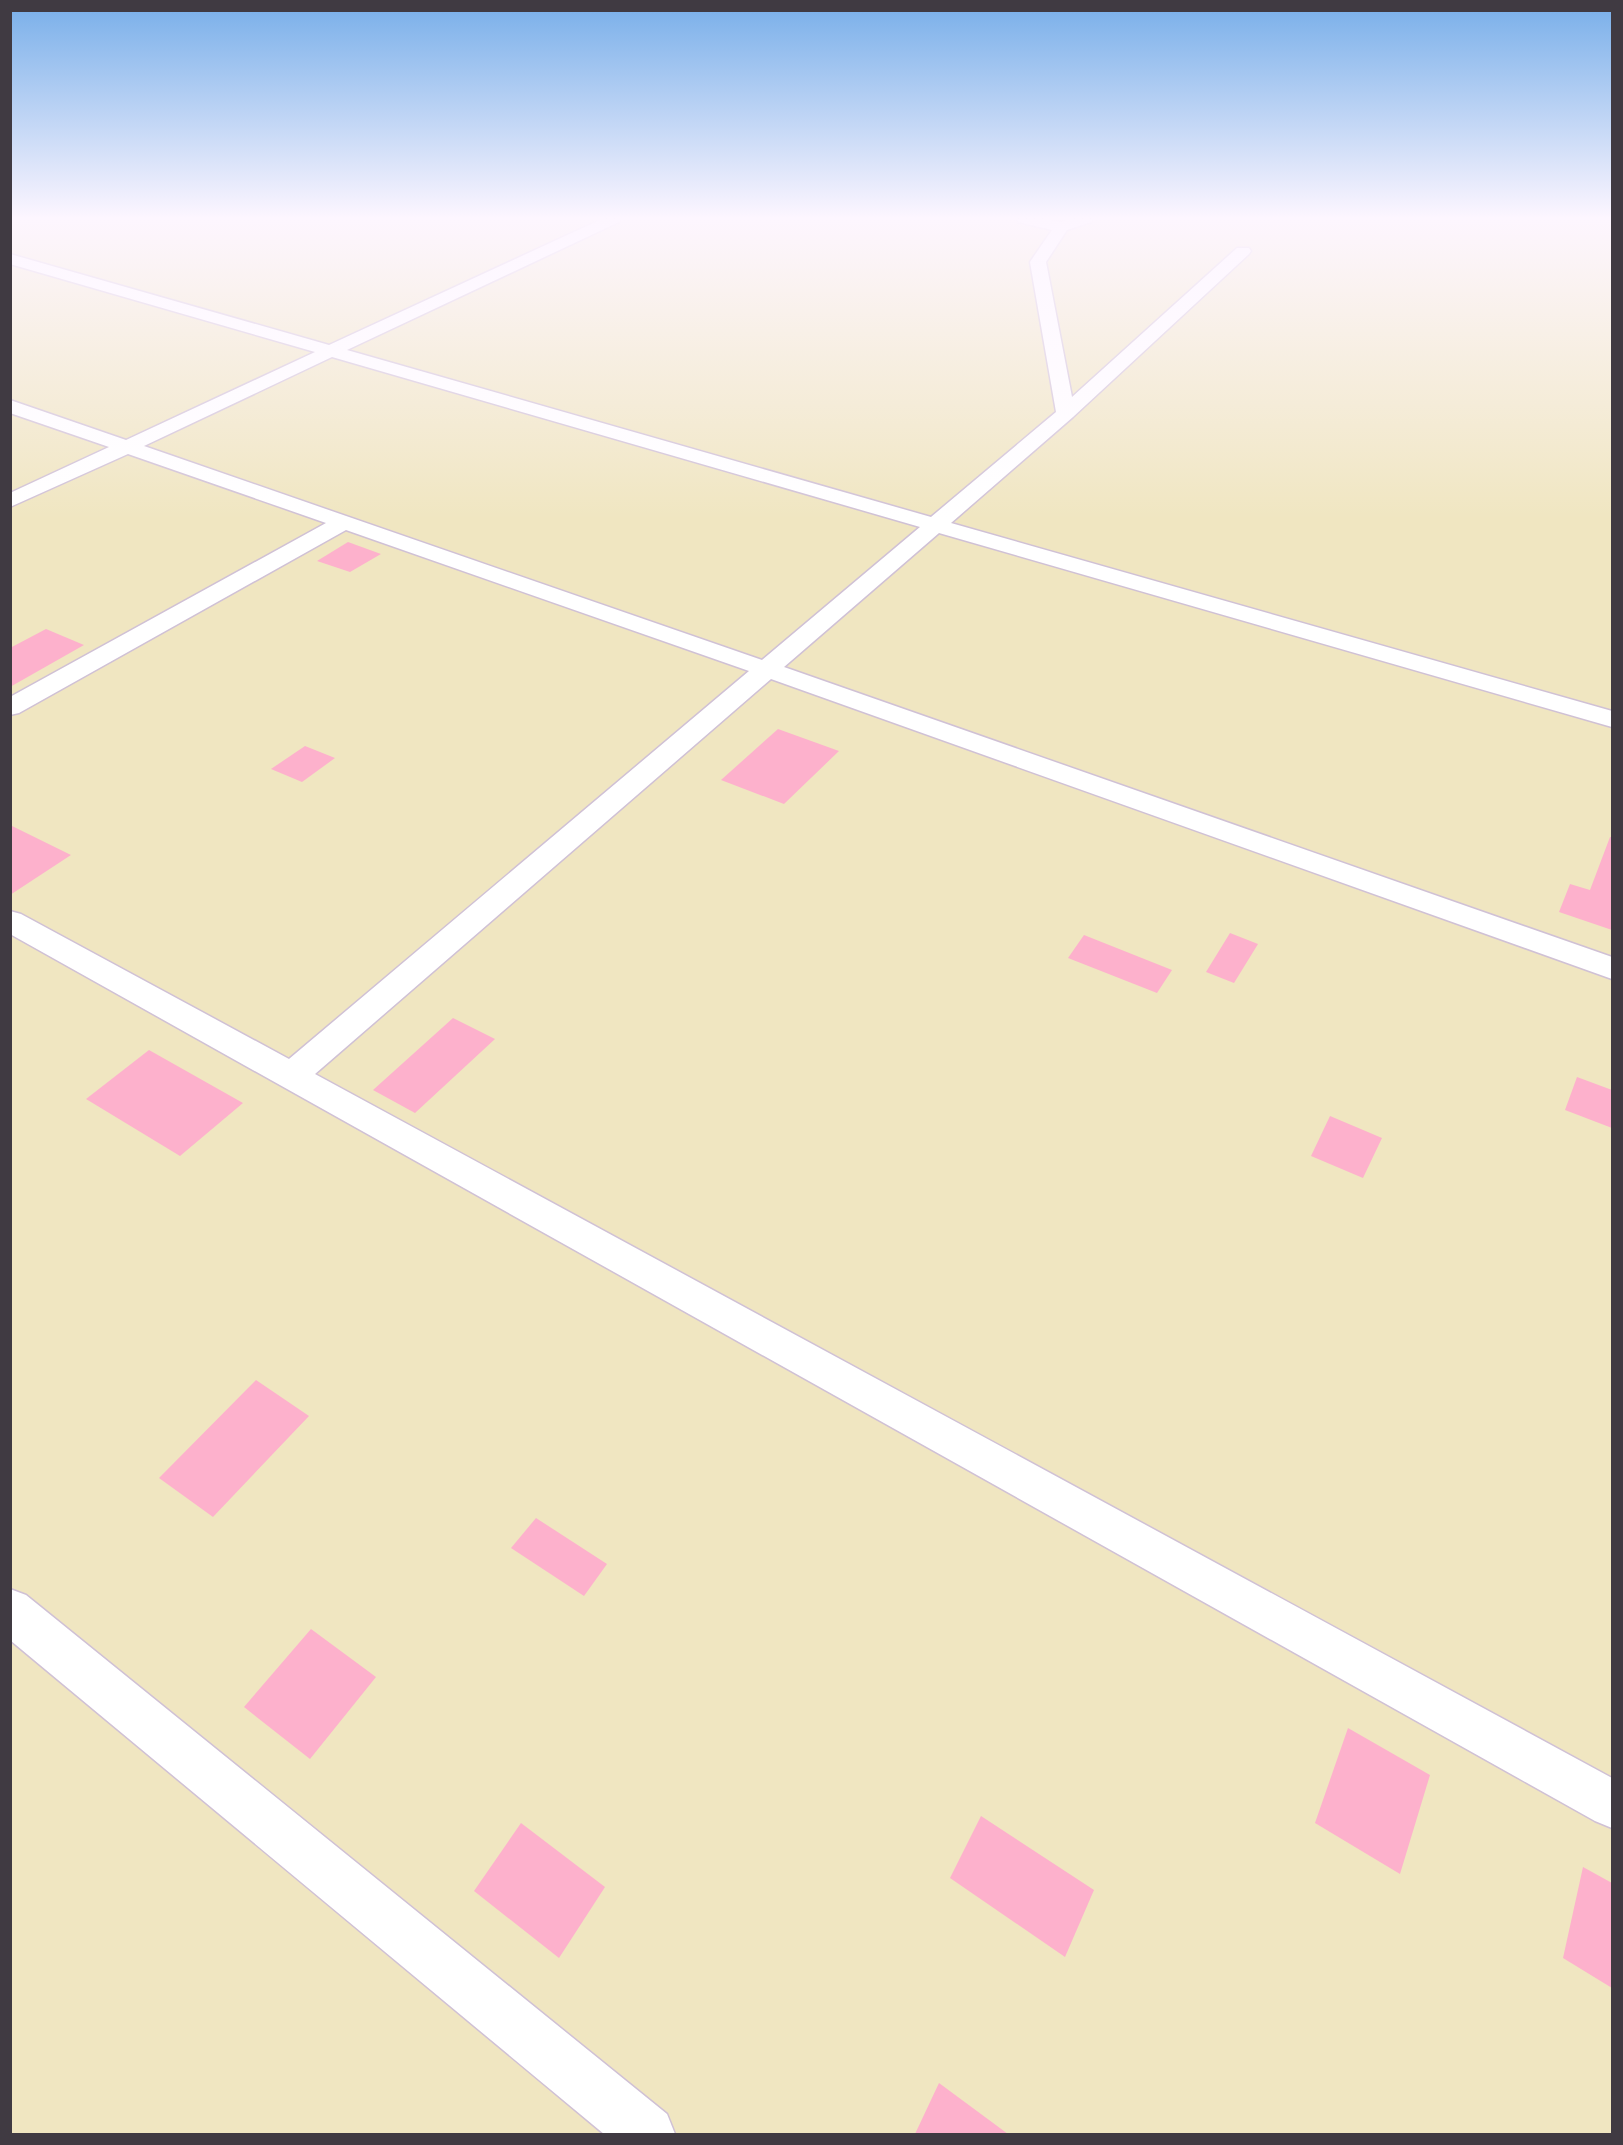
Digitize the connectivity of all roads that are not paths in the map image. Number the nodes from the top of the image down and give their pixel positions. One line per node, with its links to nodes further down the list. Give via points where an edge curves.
1 (220, 319): 5 (street)
2 (400, 319): 5 (street)
3 (1048, 319): 7 (street)
4 (1168, 319): 7 (street)
5 (332, 351): 8 (street); 11 (street)
6 (10, 406): 8 (street)
7 (1065, 413): 11 (street)
8 (127, 447): 9 (street); 10 (street)
9 (10, 501)
10 (344, 522): 12 (street); 13 (street)
11 (937, 523): 12 (street); 14 (street)
12 (766, 669): 16 (street); 17 (street)
13 (10, 708)
14 (1612, 719)
15 (10, 921): 17 (street)
16 (1612, 968)
17 (291, 1076): 19 (street)
18 (10, 1611): 20 (street)
19 (1612, 1804)
20 (647, 2134)

